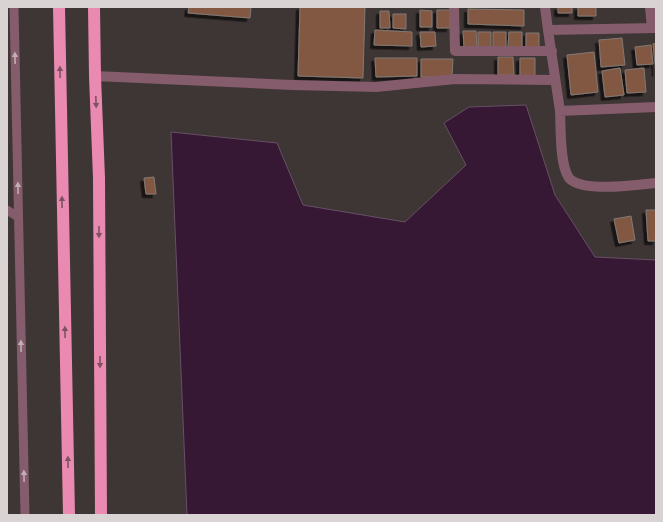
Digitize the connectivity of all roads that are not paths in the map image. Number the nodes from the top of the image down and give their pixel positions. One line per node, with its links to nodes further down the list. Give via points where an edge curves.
1 (14, 7): 11 (lane, one-way to 1)
2 (59, 7): 20 (highway, one-way to 2)
3 (94, 7): 10 (highway)
4 (454, 7): 9 (street, via 455,51)
5 (545, 7): 8 (street)
6 (650, 7): 7 (street)
7 (654, 28): 8 (street)
8 (548, 30): 9 (street)
9 (552, 51): 12 (street)
10 (95, 76): 12 (street, via 376,87 456,79); 21 (highway, one-way to 21, via 99,178)
11 (15, 79): 13 (lane); 18 (lane, one-way to 11)
12 (555, 80): 15 (street)
13 (7, 84)
14 (656, 107): 15 (street)
15 (560, 111): 16 (street, via 562,157 571,180 598,187)
16 (656, 183)
17 (7, 210): 18 (lane)
18 (18, 217): 19 (lane, one-way to 18)
19 (25, 515)
20 (69, 515)
21 (100, 515)

